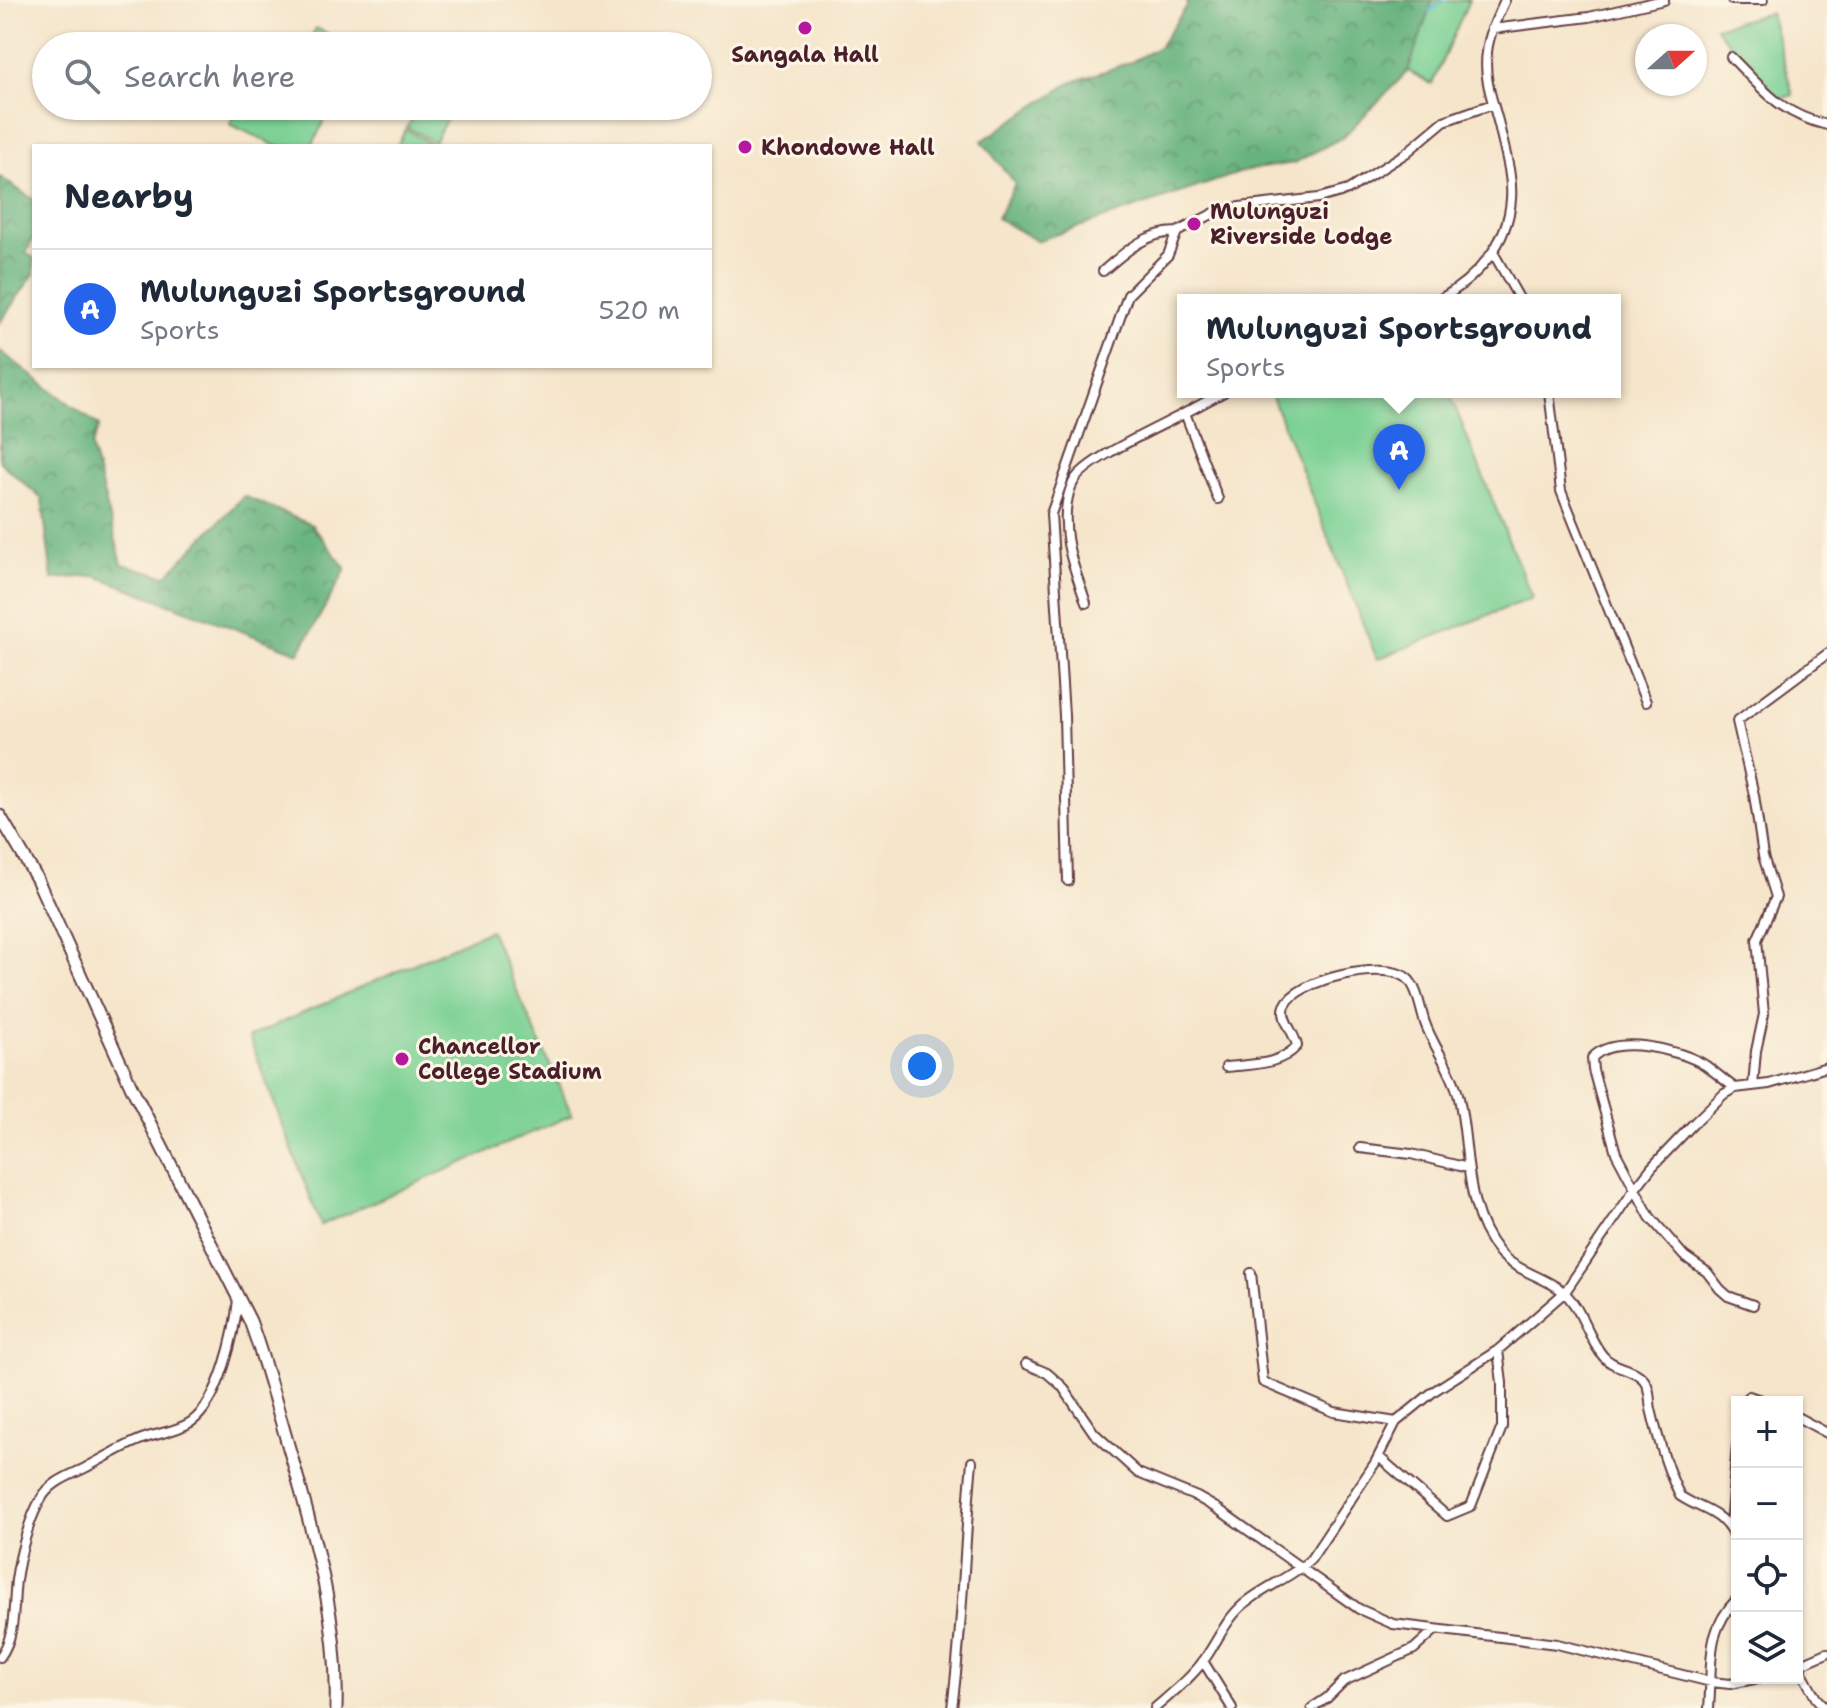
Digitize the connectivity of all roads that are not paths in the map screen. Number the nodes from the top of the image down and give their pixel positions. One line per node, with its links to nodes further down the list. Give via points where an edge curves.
1 (1505, 0): 5 (street)
2 (1664, 0): 5 (street, via 1589,17)
3 (1732, 0): 4 (street)
4 (1763, 0)
5 (1492, 29): 7 (street, via 1486,55)
6 (1731, 57): 8 (street, via 1789,113)
7 (1493, 104): 9 (street, via 1444,121 1348,190 1222,209); 10 (street, via 1511,198)
8 (1827, 125)
9 (1177, 232): 11 (street, via 1143,240); 22 (street, via 1168,255 1128,295 1051,514)
10 (1494, 254): 12 (street); 13 (street)
11 (1103, 271)
12 (1448, 294)
13 (1517, 294)
14 (1213, 398): 16 (street)
15 (1550, 398): 20 (street, via 1561,491)
16 (1185, 413): 17 (street); 18 (street, via 1089,465 1074,480 1065,526)
17 (1218, 499)
18 (1086, 603)
19 (1827, 654): 25 (street, via 1737,721 1776,897 1757,940 1764,1014)
20 (1646, 702)
21 (0, 816): 32 (street, via 37,879 131,1086)
22 (1068, 881)
23 (1226, 1067): 28 (street, via 1271,1062 1292,1051 1296,1039 1284,1008 1304,990 1347,972 1392,971 1407,978 1414,989 1449,1069)
24 (1827, 1067): 25 (street)
25 (1753, 1086): 26 (street)
26 (1735, 1088): 29 (street, via 1695,1122); 29 (street, via 1684,1055 1617,1045 1599,1050 1592,1058 1593,1070 1616,1153)
27 (1360, 1148): 28 (street)
28 (1468, 1168): 31 (street, via 1473,1197 1499,1252)
29 (1634, 1190): 31 (street); 33 (street, via 1684,1256 1728,1296)
30 (1251, 1273): 37 (street, via 1263,1382 1334,1412)
31 (1565, 1292): 34 (street); 42 (street, via 1603,1356 1644,1380 1666,1465 1680,1496)
32 (238, 1294): 48 (street, via 226,1358 197,1417 62,1479 41,1497 18,1571 9,1638); 54 (street, via 262,1353 320,1562 335,1641)
33 (1753, 1305)
34 (1498, 1350): 37 (street); 39 (street, via 1502,1427 1471,1506 1447,1516)
35 (1026, 1364): 44 (street, via 1062,1386 1094,1433 1138,1473 1197,1497)
36 (1803, 1420): 38 (street)
37 (1396, 1422): 39 (street)
38 (1827, 1433)
39 (1379, 1457): 44 (street)
40 (972, 1462): 55 (street)
41 (1735, 1468): 42 (street)
42 (1730, 1526): 43 (street)
43 (1735, 1540)
44 (1302, 1568): 46 (street, via 1359,1609 1393,1624); 49 (street, via 1244,1604)
45 (1731, 1605): 52 (street, via 1714,1635)
46 (1435, 1630): 52 (street, via 1557,1644); 58 (street, via 1414,1649 1344,1681)
47 (1827, 1653): 50 (street)
48 (0, 1657)
49 (1203, 1661): 56 (street); 57 (street)
50 (1803, 1663)
51 (1803, 1674): 60 (street)
52 (1711, 1682): 53 (street); 59 (street)
53 (1731, 1684)
54 (336, 1708)
55 (952, 1708)
56 (1155, 1708)
57 (1232, 1708)
58 (1312, 1708)
59 (1709, 1708)
60 (1825, 1708)

